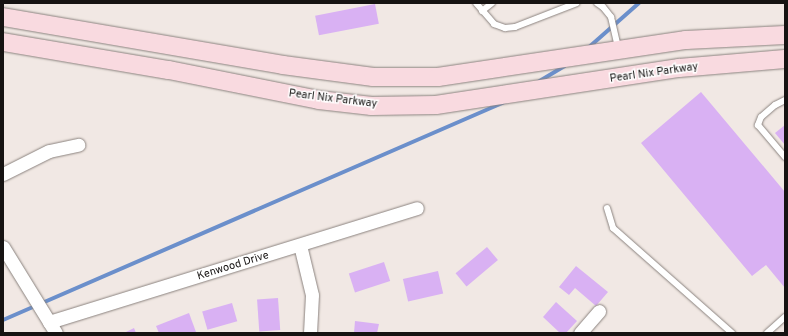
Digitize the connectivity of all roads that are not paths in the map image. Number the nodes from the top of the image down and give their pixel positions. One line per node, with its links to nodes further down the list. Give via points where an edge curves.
1 (476, 3): 5 (lane)
2 (492, 3): 5 (lane)
3 (577, 3): 5 (lane, via 515,27 505,28 494,24)
4 (597, 3): 9 (lane, via 603,6 611,17)
5 (482, 11)
6 (3, 17): 9 (main road, via 373,78 438,77)
7 (785, 35): 9 (main road, via 686,40)
8 (3, 42): 10 (main road, Pearl Nix Parkway, via 169,70 319,100 372,106 436,106 679,68)
9 (618, 50)
10 (785, 59)
11 (785, 100): 13 (lane, via 761,117 758,125)
12 (78, 145): 14 (street, via 49,151)
13 (785, 157)
14 (3, 174)
15 (417, 208): 17 (street, Kenwood Drive)
16 (607, 208): 24 (lane, via 613,228)
17 (300, 245): 21 (street, Kenwood Drive); 22 (street, via 312,295)
18 (3, 247): 21 (street)
19 (599, 311): 23 (street)
20 (785, 318): 25 (lane)
21 (53, 327)
22 (310, 333)
23 (580, 333)
24 (732, 333)
25 (767, 333)

